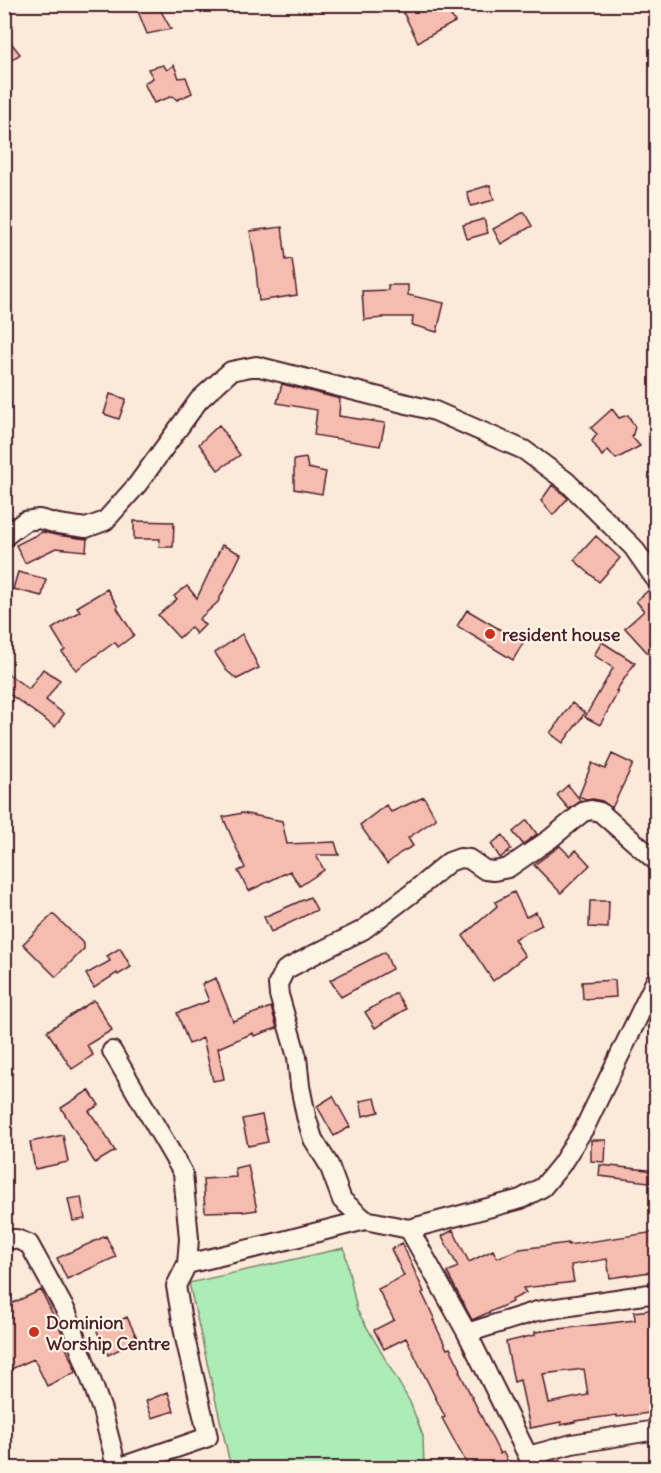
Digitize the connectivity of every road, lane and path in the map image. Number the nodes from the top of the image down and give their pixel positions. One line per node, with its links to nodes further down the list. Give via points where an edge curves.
1 (4, 538): 2 (street, via 25,521 39,519 86,528 105,521 137,485 199,400 231,371 256,366 435,411 524,450 566,481 633,547)
2 (657, 580)
3 (657, 861): 6 (street, via 600,812 583,812 508,868 485,870 470,859 449,862 363,930 285,970 278,984 279,995 297,1057 309,1128 342,1200)
4 (657, 980): 7 (street, via 585,1127 543,1187 521,1199)
5 (112, 1051): 9 (street, via 183,1173 189,1239)
6 (365, 1220): 7 (street); 9 (street)
7 (409, 1229): 11 (street)
8 (4, 1239): 16 (street, via 29,1244 67,1313 102,1410)
9 (187, 1264): 16 (street, via 176,1286 208,1437)
10 (657, 1293): 11 (street, via 537,1311)
11 (467, 1334): 14 (street)
12 (657, 1430): 14 (street, via 572,1444)
13 (4, 1448): 15 (path)
14 (531, 1462)
15 (13, 1468)
16 (116, 1468)

